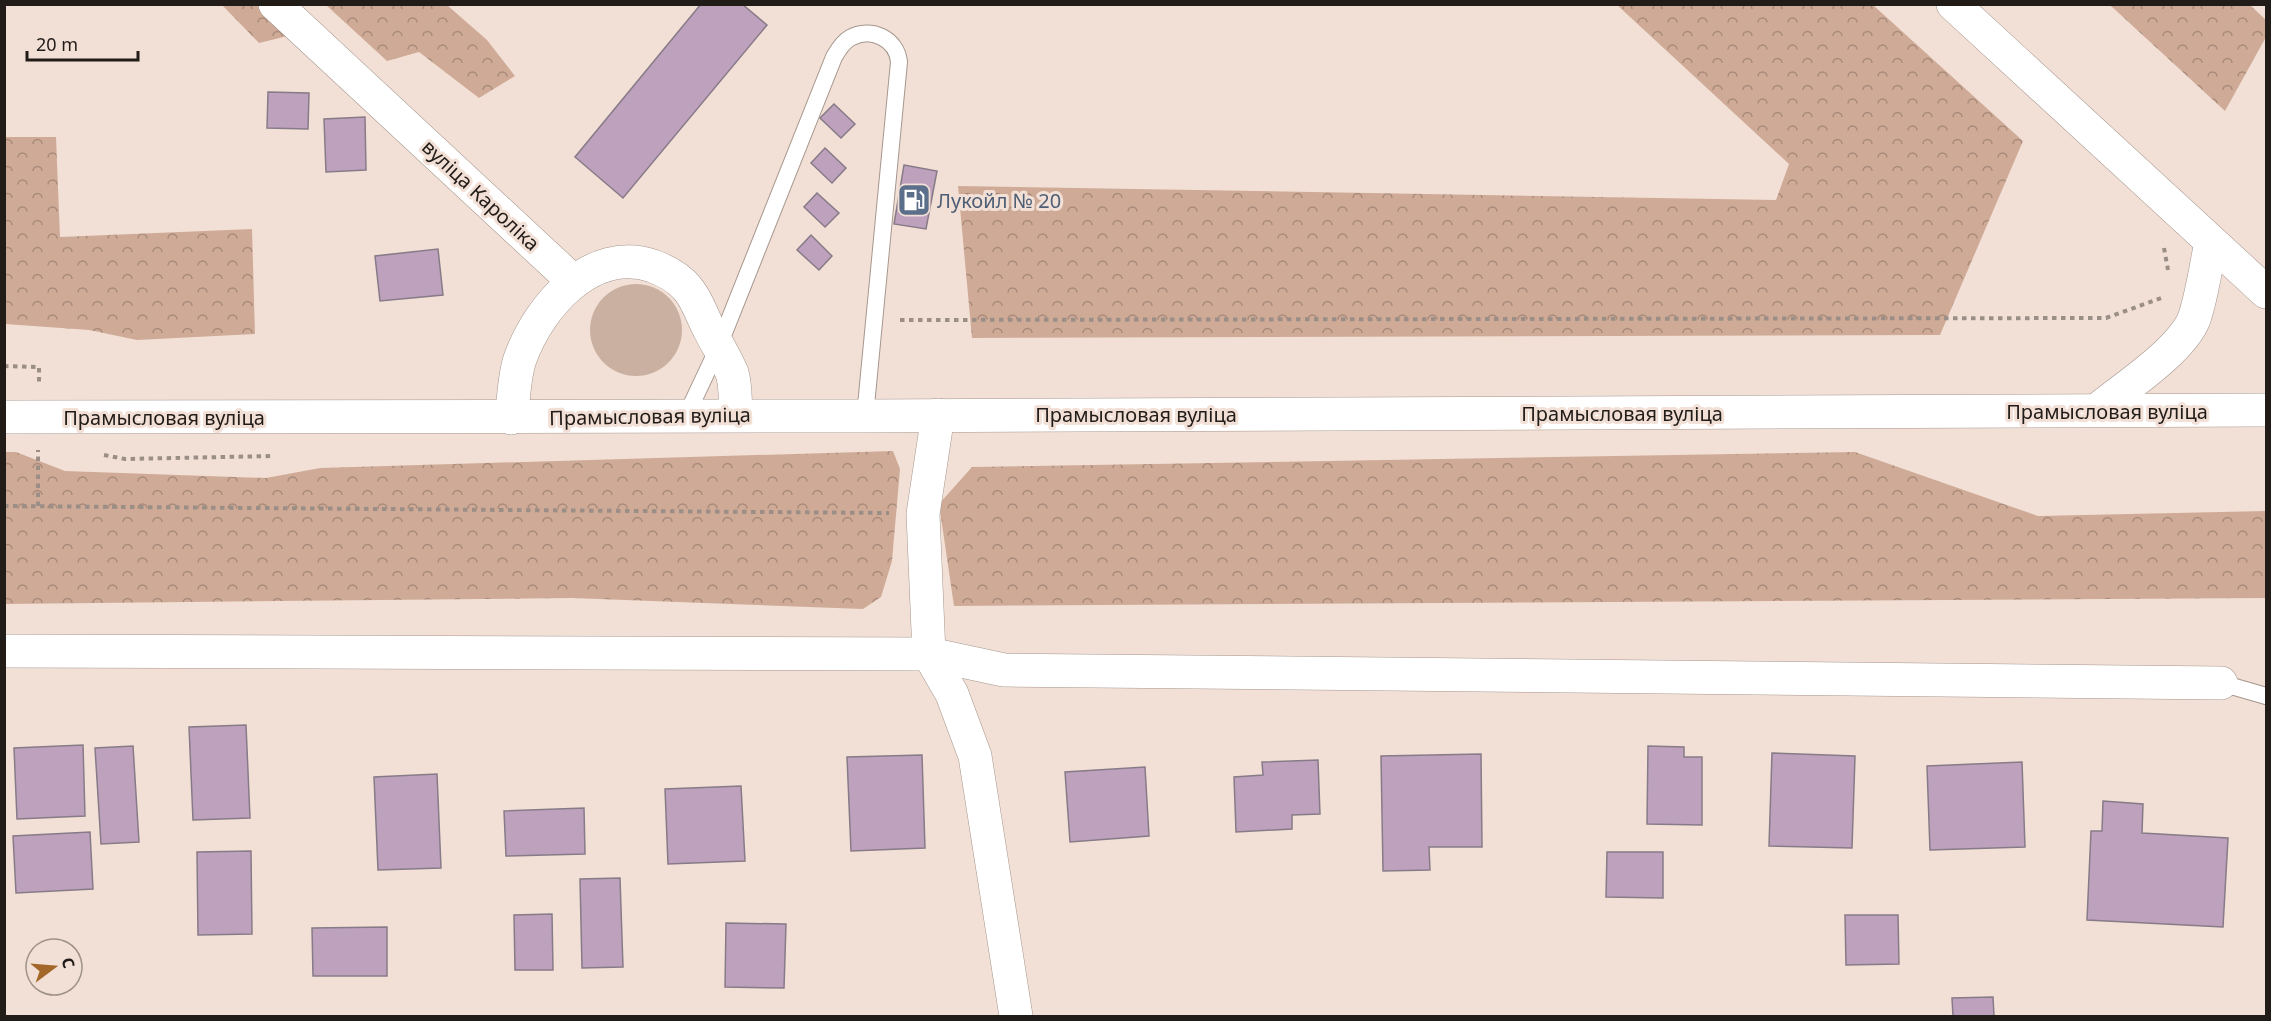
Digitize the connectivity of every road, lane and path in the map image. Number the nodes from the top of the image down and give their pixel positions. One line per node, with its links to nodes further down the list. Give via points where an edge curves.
1 (274, 4): 4 (street, вуліца Кароліка)
2 (1953, 4): 3 (street)
3 (2211, 242): 5 (street); 6 (street)
4 (573, 281): 8 (street, via 610,263 640,262 662,270 689,290); 16 (street, via 537,325 520,360)
5 (2266, 292)
6 (2199, 294): 7 (path, via 2171,295 2106,318); 9 (street, via 2194,319 2182,339)
7 (875, 320): 8 (lane, via 899,62 898,50 891,42 865,34 849,38 834,57); 14 (lane)
8 (718, 348): 11 (lane); 12 (street, via 733,375)
9 (2097, 410): 10 (street, Прамысловая вуліца); 13 (street, Прамысловая вуліца)
10 (2266, 410)
11 (687, 414): 12 (street, Прамысловая вуліца); 16 (street, Прамысловая вуліца)
12 (736, 414): 14 (street, Прамысловая вуліца)
13 (938, 415): 14 (street, Прамысловая вуліца); 18 (street)
14 (865, 416)
15 (4, 417): 16 (street, Прамысловая вуліца)
16 (512, 418)
17 (4, 506): 18 (path)
18 (923, 514): 20 (street)
19 (4, 651): 20 (street)
20 (928, 654): 21 (street, via 1004,670); 23 (street, via 952,694 975,756)
21 (2221, 684): 22 (lane)
22 (2266, 696)
23 (1016, 1017)

